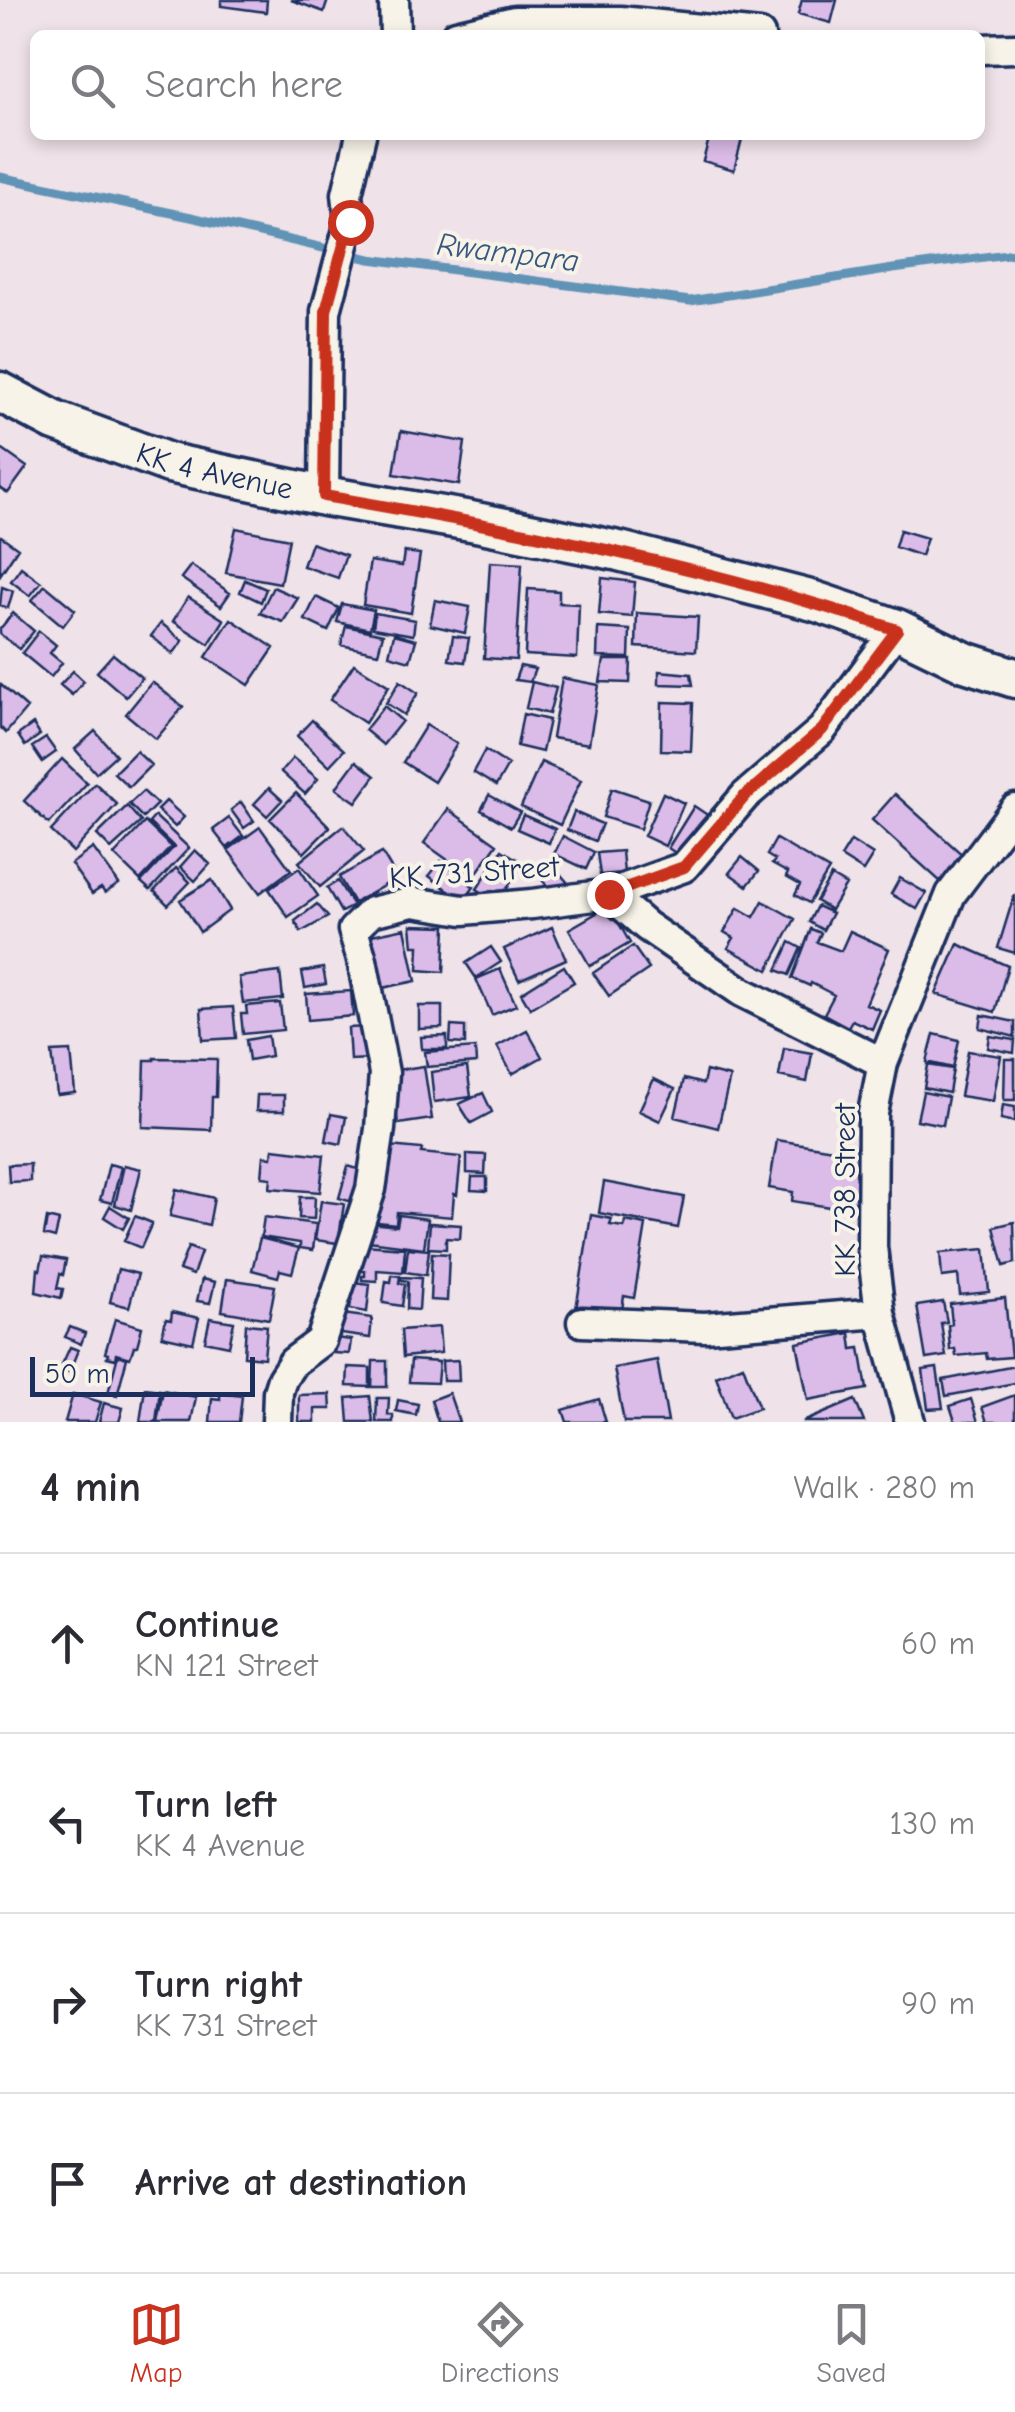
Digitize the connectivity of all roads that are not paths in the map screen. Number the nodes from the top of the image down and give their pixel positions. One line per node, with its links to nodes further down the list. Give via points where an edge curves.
1 (394, 0): 2 (street)
2 (395, 30)
3 (477, 30): 4 (street, via 514,21 620,21)
4 (710, 30)
5 (1015, 48): 6 (street)
6 (985, 49)
7 (360, 140): 9 (street, via 346,194 350,222 326,311)
8 (0, 392): 9 (main road, KK 4 Avenue, via 56,421 169,463)
9 (324, 496): 10 (main road, KK 4 Avenue, via 619,551 814,601)
10 (897, 630): 11 (main road, KK 4 Avenue); 13 (street, KK 731 Street, via 822,730 745,796 684,867)
11 (1015, 678)
12 (1015, 809): 14 (street, KK 738 Street, via 951,894)
13 (609, 894): 14 (street, via 742,992); 17 (street, KK 731 Street, via 464,910 413,902 371,912 353,930 384,1073 371,1189 321,1341 282,1378)
14 (882, 1063): 15 (street, KK 738 Street, via 872,1132 872,1246)
15 (880, 1313): 16 (street, via 705,1327); 18 (street, KK 738 Street)
16 (582, 1322)
17 (277, 1422)
18 (910, 1422)

